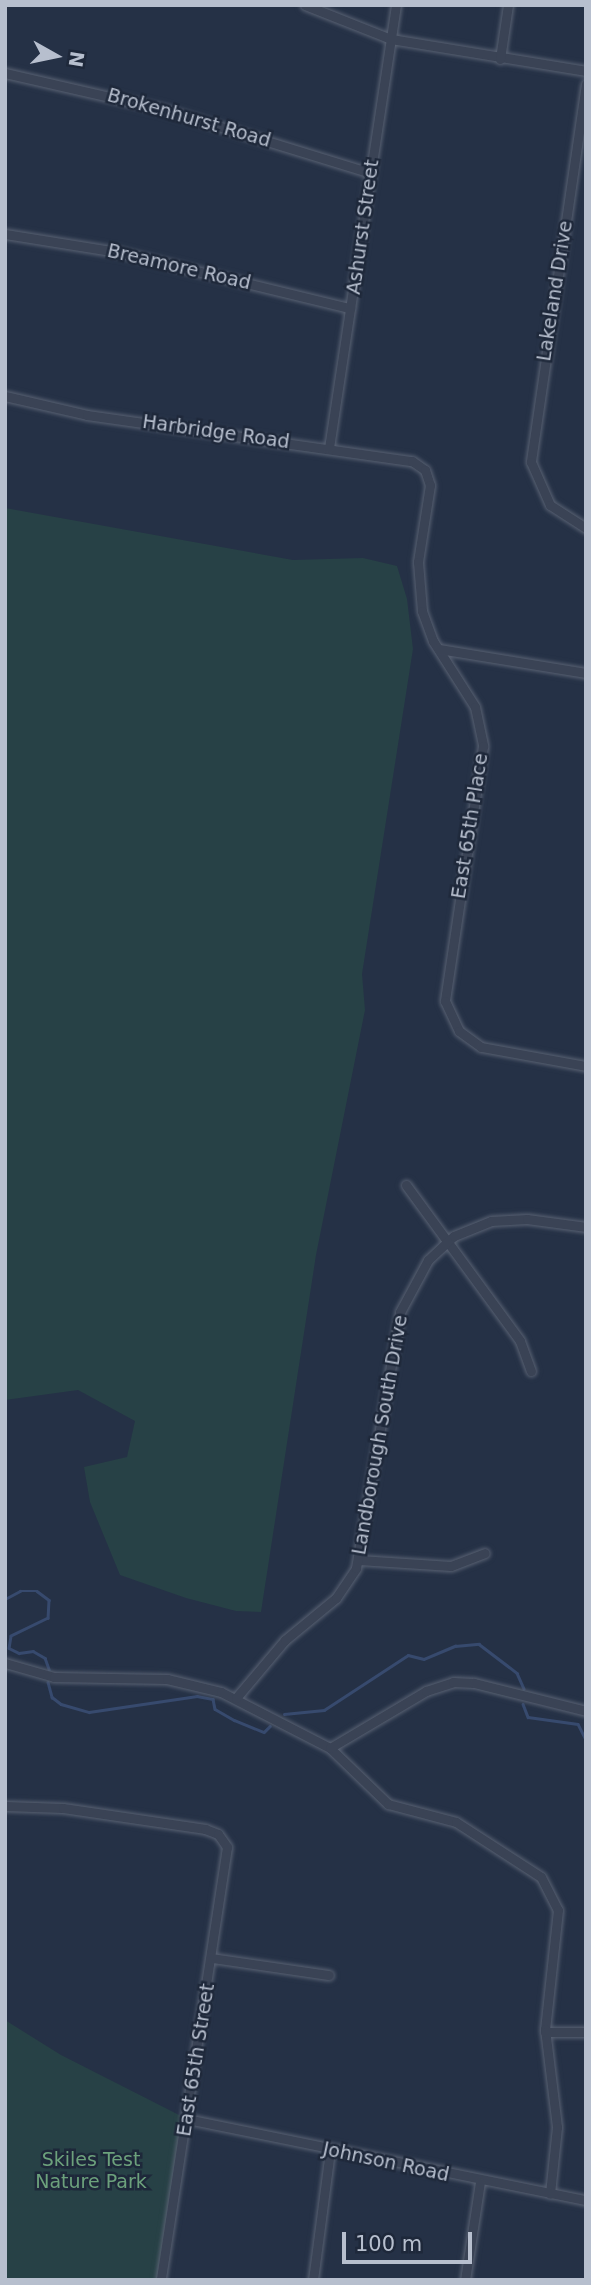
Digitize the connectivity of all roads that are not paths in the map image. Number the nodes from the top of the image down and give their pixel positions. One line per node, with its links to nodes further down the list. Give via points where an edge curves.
1 (305, 5): 4 (street)
2 (396, 5): 4 (street, Ashurst Street)
3 (508, 5): 5 (street)
4 (391, 39): 5 (street); 9 (street, Ashurst Street)
5 (500, 59): 6 (street)
6 (586, 71)
7 (5, 73): 9 (street, Brokenhurst Road, via 166,110)
8 (586, 84): 15 (street, Lakeland Drive, via 531,446 533,470 543,495 562,516)
9 (371, 173): 11 (street, Ashurst Street)
10 (5, 234): 11 (street, Breamore Road, via 106,249)
11 (350, 309): 13 (street, Ashurst Street)
12 (5, 396): 13 (street, Harbridge Road, via 87,415)
13 (330, 448): 14 (street, Harbridge Road, via 412,461)
14 (425, 470): 16 (street, East 65th Place, via 430,485 418,579 422,611)
15 (586, 528)
16 (439, 649): 17 (street); 18 (street, East 65th Place, via 475,707 482,737 445,1001 457,1028 485,1049)
17 (586, 673)
18 (586, 1066)
19 (406, 1185): 21 (street)
20 (586, 1227): 21 (street, Landborough South Drive, via 507,1219 476,1226)
21 (447, 1241): 22 (street, via 520,1341); 24 (street, Landborough South Drive, via 418,1273 400,1312)
22 (531, 1371)
23 (485, 1553): 24 (street, via 451,1566)
24 (359, 1560): 26 (street, Landborough South Drive, via 336,1598 285,1640)
25 (5, 1663): 26 (street, via 66,1679 176,1680)
26 (236, 1698): 28 (street)
27 (586, 1711): 28 (street, via 453,1682 426,1691)
28 (330, 1748): 32 (street, via 388,1804 460,1824 532,1870 550,1887 558,1919)
29 (5, 1806): 30 (street, East 65th Street, via 63,1808 205,1829 224,1840 227,1859)
30 (212, 1958): 31 (street); 34 (street, East 65th Street)
31 (329, 1975)
32 (545, 2032): 33 (street); 37 (street, via 557,2127)
33 (586, 2032)
34 (187, 2119): 35 (street, Johnson Road); 39 (street, East 65th Street)
35 (330, 2150): 36 (street, Johnson Road); 40 (street)
36 (480, 2182): 37 (street, Johnson Road); 41 (street)
37 (550, 2194): 38 (street, Johnson Road)
38 (586, 2200)
39 (161, 2280)
40 (313, 2280)
41 (464, 2280)

